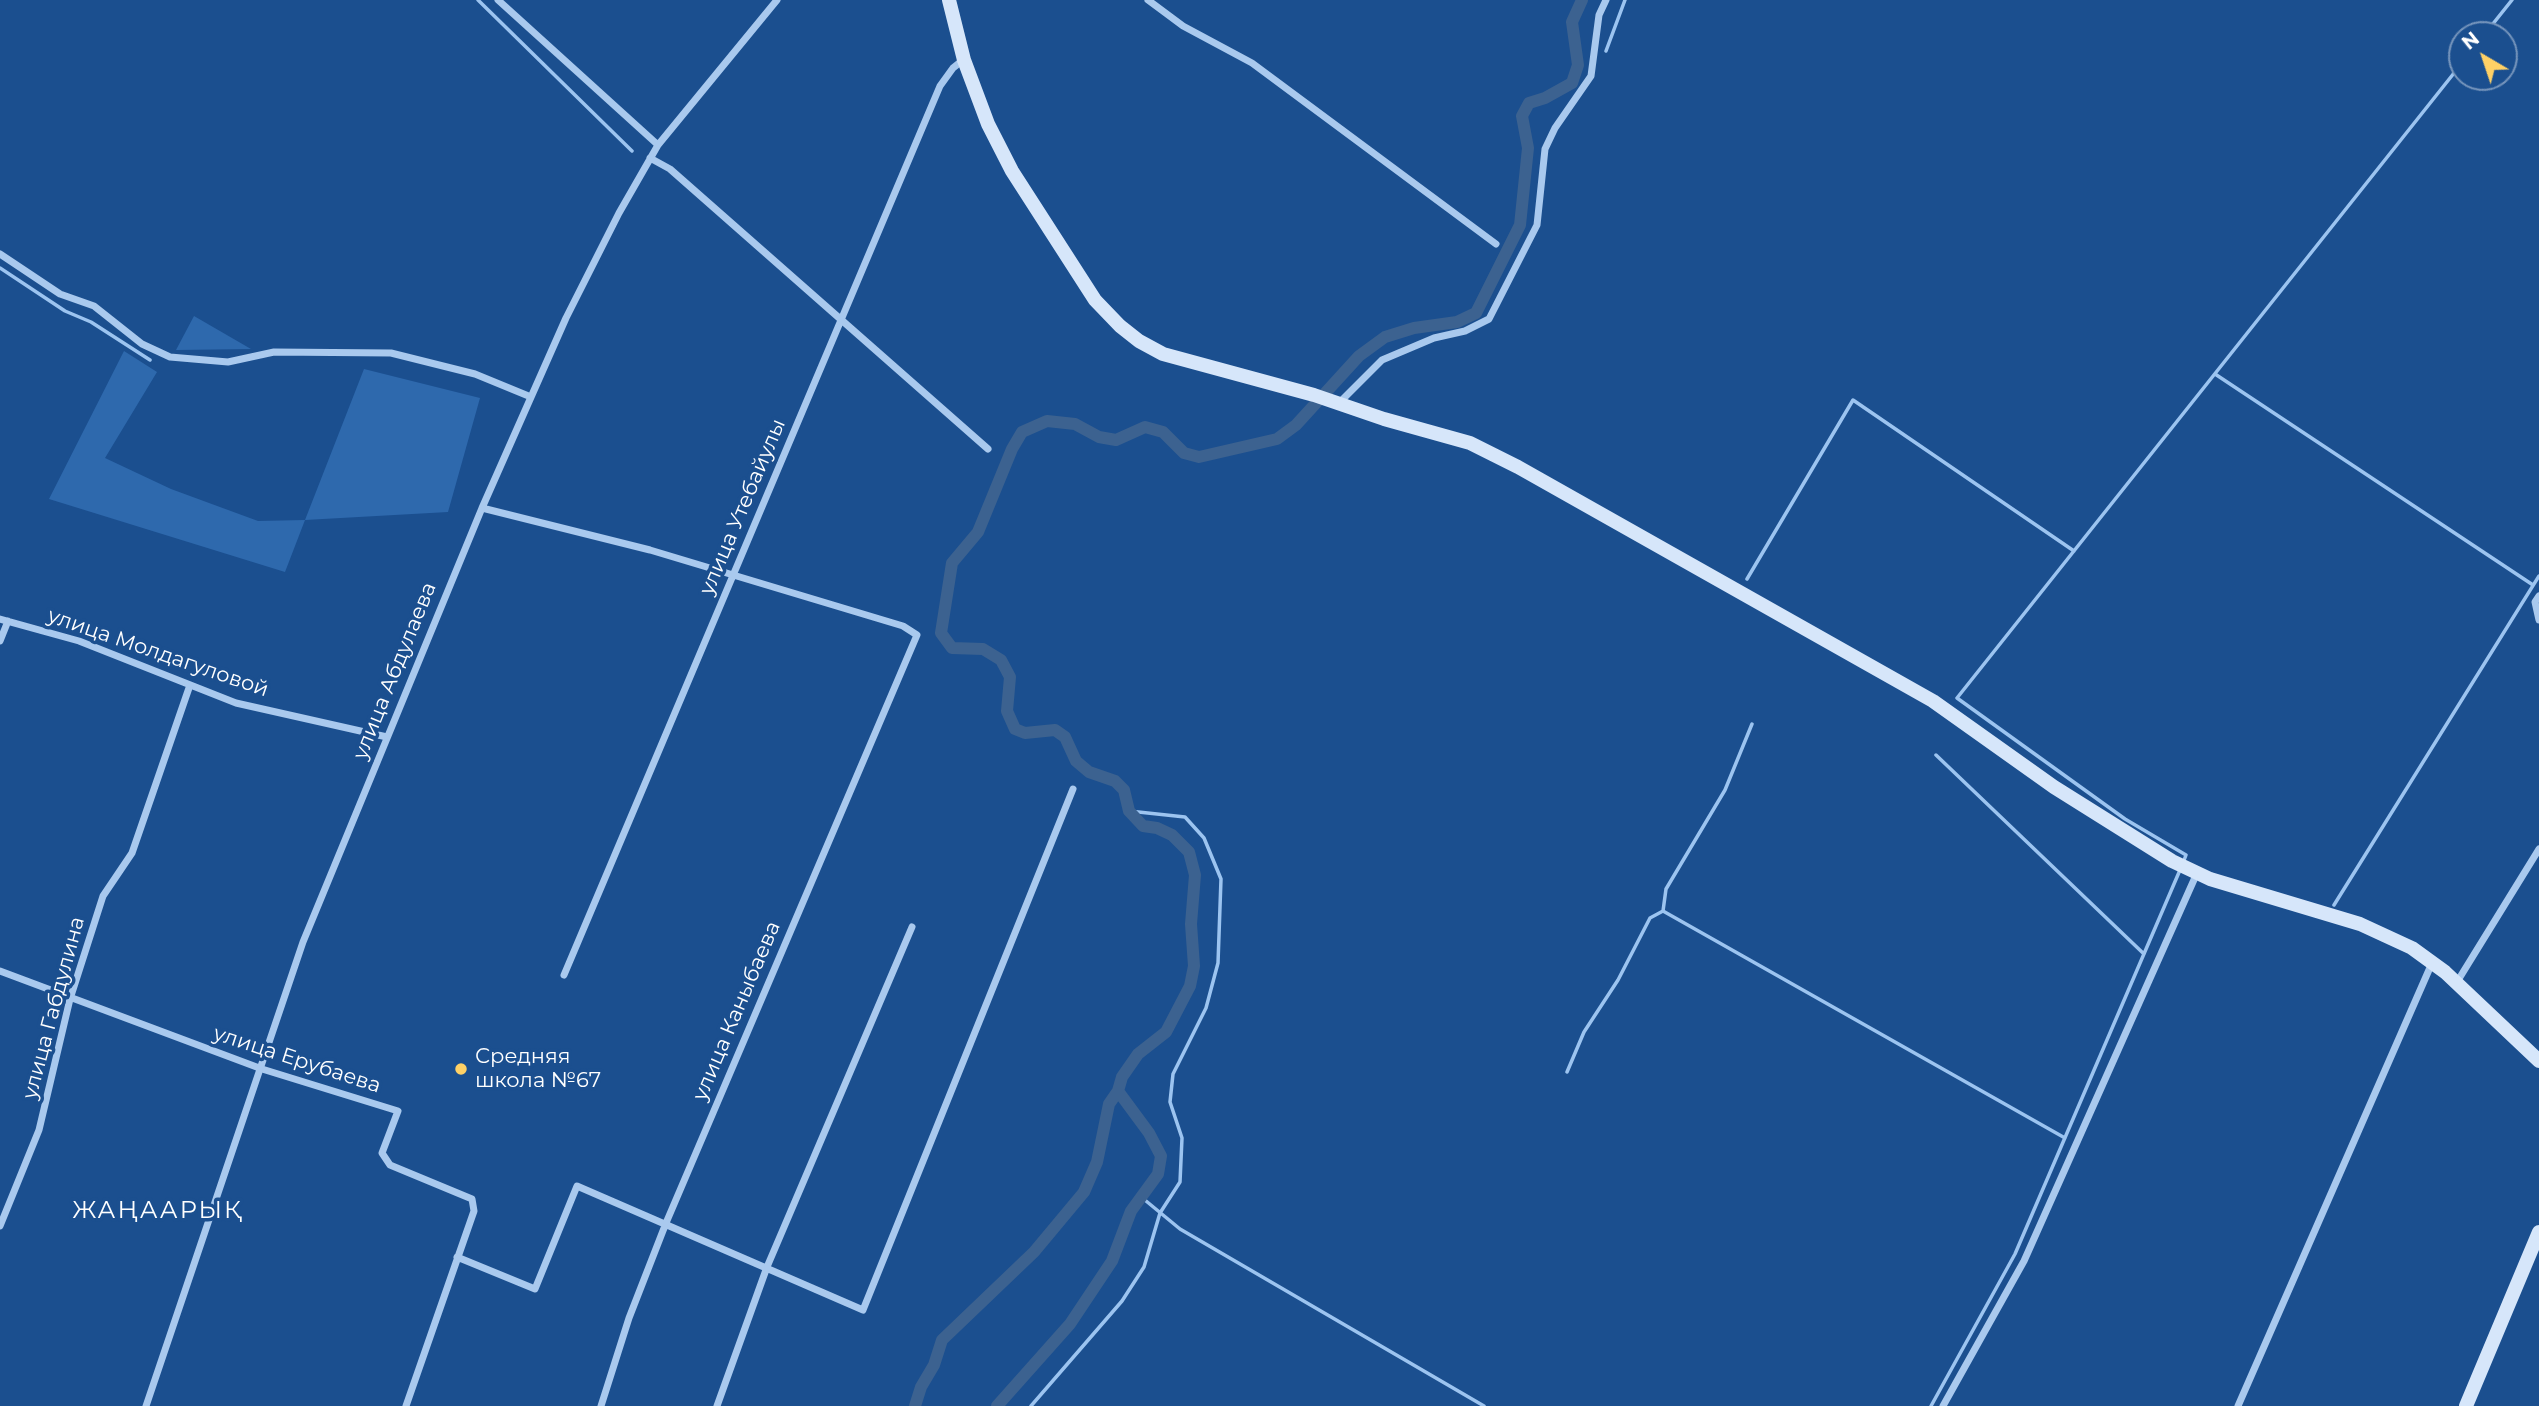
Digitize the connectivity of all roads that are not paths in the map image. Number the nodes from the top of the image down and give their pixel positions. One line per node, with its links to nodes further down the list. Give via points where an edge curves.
1 (498, 0): 7 (street)
2 (777, 0): 7 (street, улица Абдулаева)
3 (949, 0): 6 (main road)
4 (1148, 0): 9 (street, via 1182,26 1252,63)
5 (1606, 0): 13 (street, via 1599,15 1591,76 1545,149 1537,225 1489,319 1382,360)
6 (964, 60): 11 (street, улица Утебайулы, via 940,86); 13 (main road, via 1012,172 1095,300 1120,326 1163,354)
7 (658, 145): 8 (street, улица Абдулаева)
8 (650, 158): 11 (street, via 670,169); 12 (street, улица Абдулаева, via 572,306)
9 (1496, 244)
10 (0, 254): 12 (street, via 60,294 94,306 142,344 170,357 228,362 274,352 391,353 475,374)
11 (840, 320): 14 (street); 16 (street, улица Утебайулы)
12 (531, 397): 15 (street, улица Абдулаева)
13 (1326, 400): 25 (main road, via 1470,443 1518,467 1933,701 2054,786)
14 (988, 449)
15 (482, 508): 16 (street); 22 (street, улица Абдулаева)
16 (734, 576): 29 (street, улица Утебайулы); 34 (street, улица Каныбаева, via 903,626 917,635)
17 (2539, 596): 19 (street, via 2535,602)
18 (4, 620): 20 (street); 21 (street, улица Молдагуловой, via 79,641)
19 (2539, 620)
20 (0, 641)
21 (190, 684): 22 (street, улица Молдагуловой, via 236,702); 31 (street, улица Габдулина, via 132,853 103,896)
22 (387, 737): 33 (street, улица Абдулаева, via 303,942)
23 (1073, 789): 38 (street, via 863,1310)
24 (2539, 849): 30 (street)
25 (2185, 867): 27 (main road, via 2210,879 2360,924 2412,948); 43 (street, via 2024,1261)
26 (912, 927): 38 (street)
27 (2432, 963): 30 (main road); 44 (street)
28 (0, 971): 31 (street, улица Ерубаева)
29 (564, 975)
30 (2456, 983): 32 (main road)
31 (70, 999): 33 (street, улица Ерубаева); 35 (street, улица Габдулина, via 39,1130)
32 (2539, 1061)
33 (262, 1069): 37 (street, улица Ерубаева, via 398,1111 382,1153 390,1165 472,1199 474,1211); 39 (street, улица Абдулаева)
34 (666, 1223): 37 (street, via 577,1186 535,1289); 38 (street); 41 (street, улица Каныбаева)
35 (0, 1226)
36 (2539, 1232): 45 (main road)
37 (457, 1257): 40 (street, улица Ерубаева)
38 (767, 1267): 42 (street)
39 (146, 1406)
40 (406, 1406)
41 (601, 1406)
42 (717, 1406)
43 (1943, 1406)
44 (2238, 1406)
45 (2466, 1406)

